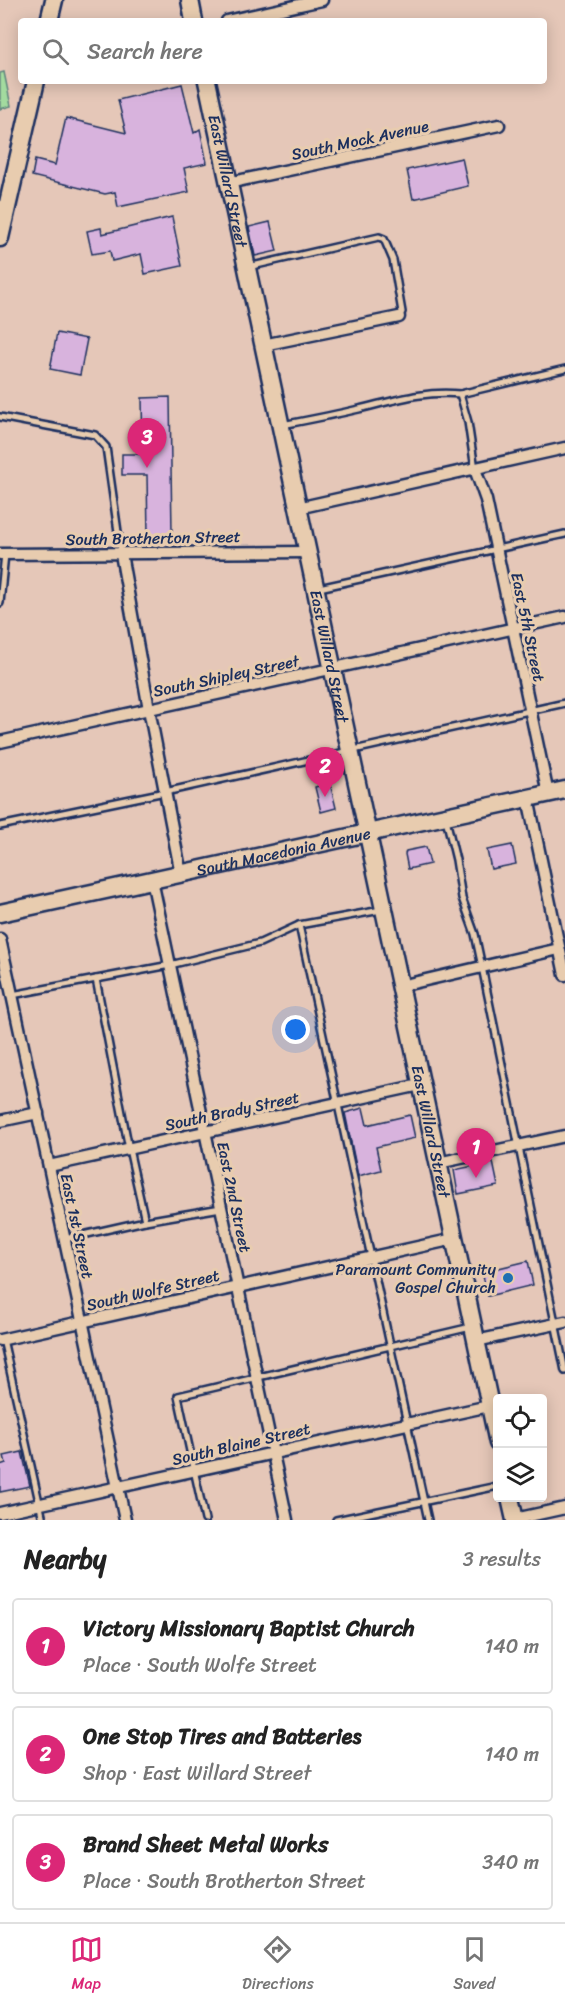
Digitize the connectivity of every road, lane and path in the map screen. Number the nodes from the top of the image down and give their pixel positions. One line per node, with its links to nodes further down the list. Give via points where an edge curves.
1 (54, 0): 4 (street)
2 (190, 0): 5 (street)
3 (322, 0): 6 (street)
4 (51, 18)
5 (193, 18)
6 (241, 18)
7 (35, 84): 11 (street)
8 (208, 84): 10 (street, East Willard Street)
9 (499, 125): 10 (street, South Mock Avenue)
10 (228, 183): 12 (street, East Willard Street)
11 (0, 238)
12 (246, 267): 13 (lane, via 384,238 393,260 402,312); 14 (street, East Willard Street)
13 (399, 317): 14 (street)
14 (263, 345): 18 (street, East Willard Street)
15 (565, 369): 16 (lane)
16 (460, 394): 18 (lane, via 423,394); 20 (lane)
17 (0, 417): 26 (lane, via 95,435 105,447)
18 (280, 426): 21 (street, East Willard Street)
19 (565, 448): 20 (street)
20 (475, 469): 21 (street); 23 (street, East 5th Street)
21 (298, 508): 24 (street, East Willard Street)
22 (565, 534): 23 (lane)
23 (497, 549): 27 (lane); 30 (street, East 5th Street)
24 (307, 552): 26 (street, South Brotherton Street); 27 (street, East Willard Street)
25 (2, 554): 26 (street, South Brotherton Street); 28 (lane)
26 (121, 554): 33 (street)
27 (315, 589): 31 (street, East Willard Street)
28 (0, 603)
29 (565, 618): 30 (street, South Shipley Street)
30 (514, 629): 31 (street, South Shipley Street); 34 (street, East 5th Street)
31 (332, 669): 33 (street, South Shipley Street); 36 (street, East Willard Street)
32 (565, 703): 34 (lane)
33 (149, 709): 35 (street, South Shipley Street); 38 (street)
34 (530, 710): 36 (lane); 39 (street, East 5th Street)
35 (0, 742)
36 (350, 751): 38 (lane); 43 (street, East Willard Street)
37 (565, 790): 39 (street, South Macedonia Avenue)
38 (165, 792): 42 (lane); 44 (street)
39 (548, 794): 40 (street, South Macedonia Avenue)
40 (528, 798): 41 (street, South Macedonia Avenue); 50 (street)
41 (446, 816): 43 (street, South Macedonia Avenue); 52 (lane, via 462,898)
42 (0, 826)
43 (367, 833): 44 (street, South Macedonia Avenue); 46 (street, East Willard Street)
44 (182, 874): 45 (street, South Macedonia Avenue)
45 (152, 880): 47 (street, South Macedonia Avenue); 51 (street, East 2nd Street)
46 (383, 909): 48 (lane); 55 (street, East Willard Street)
47 (0, 913)
48 (299, 926): 51 (lane, via 260,943); 58 (lane)
49 (0, 939): 56 (street, East 1st Street)
50 (559, 949): 52 (street); 53 (street)
51 (170, 965): 54 (lane); 61 (street, East 2nd Street)
52 (482, 967): 55 (street); 63 (lane)
53 (565, 975)
54 (96, 979): 56 (lane); 64 (lane)
55 (400, 986): 57 (street, East Willard Street)
56 (12, 995): 59 (street, East 1st Street)
57 (420, 1085): 58 (street, South Brady Street); 65 (street, East Willard Street)
58 (338, 1103): 61 (street, South Brady Street); 71 (lane)
59 (38, 1113): 60 (street); 66 (street, East 1st Street)
60 (0, 1121)
61 (205, 1133): 64 (street, South Brady Street); 67 (street, East 2nd Street)
62 (565, 1136): 63 (street)
63 (519, 1145): 65 (street); 74 (lane)
64 (129, 1149): 66 (street, South Brady Street); 68 (lane)
65 (438, 1163): 70 (street, East Willard Street)
66 (49, 1166): 69 (street, East 1st Street)
67 (221, 1208): 68 (lane); 72 (street, East 2nd Street)
68 (145, 1221): 69 (lane)
69 (65, 1239): 73 (street, East 1st Street)
70 (454, 1239): 71 (street, South Wolfe Street); 75 (street, East Willard Street)
71 (372, 1257): 72 (street, South Wolfe Street); 77 (lane)
72 (238, 1286): 73 (street, South Wolfe Street); 79 (street, East 2nd Street)
73 (82, 1321): 76 (street, South Wolfe Street); 85 (street, East 1st Street)
74 (560, 1323): 75 (street); 78 (lane)
75 (474, 1334): 77 (lane); 80 (street, East Willard Street)
76 (1, 1339): 89 (lane)
77 (391, 1346): 79 (lane); 82 (lane)
78 (565, 1371)
79 (257, 1377): 83 (street, East 2nd Street); 84 (lane, via 178,1396)
80 (489, 1406): 81 (street, East Willard Street); 82 (street, South Blaine Street)
81 (493, 1422)
82 (408, 1423): 83 (street, South Blaine Street); 87 (lane)
83 (273, 1452): 84 (street, South Blaine Street); 96 (street, East 2nd Street)
84 (194, 1470): 85 (street, South Blaine Street); 95 (lane)
85 (118, 1487): 89 (street, South Blaine Street); 94 (street, East 1st Street)
86 (493, 1487): 87 (lane)
87 (424, 1502): 97 (lane); 98 (lane)
88 (511, 1502): 92 (street)
89 (39, 1505): 91 (street, South Blaine Street); 93 (lane)
90 (565, 1508): 92 (street)
91 (0, 1513)
92 (515, 1519)
93 (43, 1520)
94 (125, 1520)
95 (206, 1520)
96 (287, 1520)
97 (336, 1520)
98 (428, 1520)

